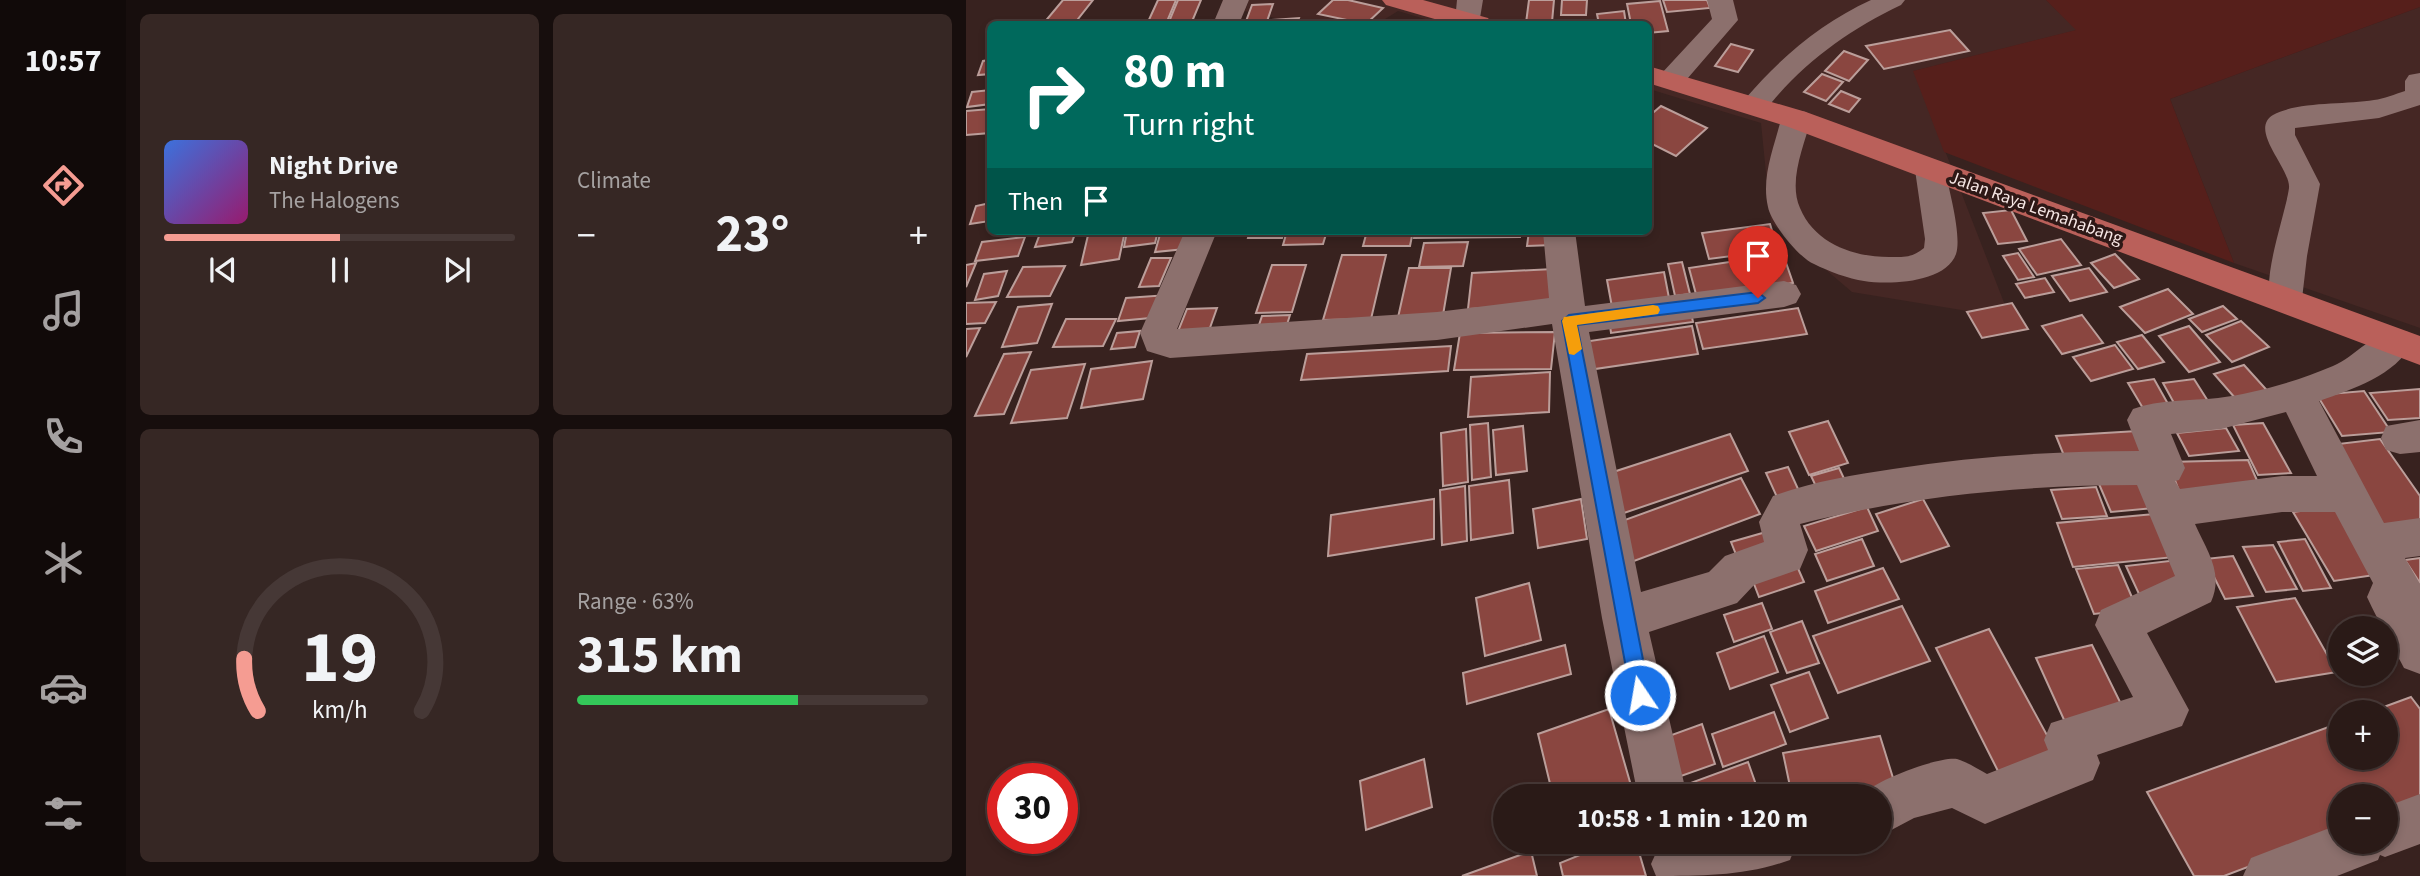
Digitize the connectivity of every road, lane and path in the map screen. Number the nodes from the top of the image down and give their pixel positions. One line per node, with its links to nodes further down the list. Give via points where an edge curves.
1 (1236, 0): 6 (street)
2 (1395, 0): 5 (main road)
3 (1720, 0): 7 (street, via 1724,20)
4 (1892, 0): 9 (street, via 1804,51)
5 (1472, 15)
6 (1227, 21)
7 (1660, 77): 9 (main road, Jalan Raya Lemahabang)
8 (2419, 81): 15 (street, via 2419,96 2379,109 2281,123 2280,135 2305,184)
9 (1755, 105): 10 (main road, Jalan Raya Lemahabang)
10 (1796, 119): 11 (main road, Jalan Raya Lemahabang); 11 (street, via 1780,181 1784,211 1823,255 1864,269 1912,269 1927,264 1940,253 1941,239)
11 (1930, 170): 15 (main road, Jalan Raya Lemahabang)
12 (1200, 235): 16 (street, via 1158,333 1160,341 1310,337)
13 (1559, 235): 16 (street)
14 (1784, 294): 16 (street)
15 (2285, 299): 17 (main road, Jalan Raya Lemahabang)
16 (1568, 315): 24 (street)
17 (2408, 346): 18 (street, via 2347,376)
18 (2295, 394): 19 (street, via 2221,413 2146,420 2165,468); 20 (street)
19 (2148, 468): 21 (street); 24 (street, via 2015,472 1883,489 1787,509 1779,522 1785,555 1740,570 1722,589)
20 (2346, 494): 21 (street, via 2282,494); 23 (street)
21 (2169, 509): 27 (street, via 2196,576 2196,588 2116,625 2166,710 2068,740 2076,763 1985,799 1955,783)
22 (2420, 537): 23 (street)
23 (2373, 543): 25 (street, via 2403,595 2389,597)
24 (1624, 618): 26 (street)
25 (2420, 652)
26 (1659, 784)
27 (1892, 803)
28 (2420, 819): 29 (street)
29 (2398, 827)
30 (1711, 854): 32 (street)
31 (2328, 854): 33 (street)
32 (1676, 861)
33 (2269, 876)

